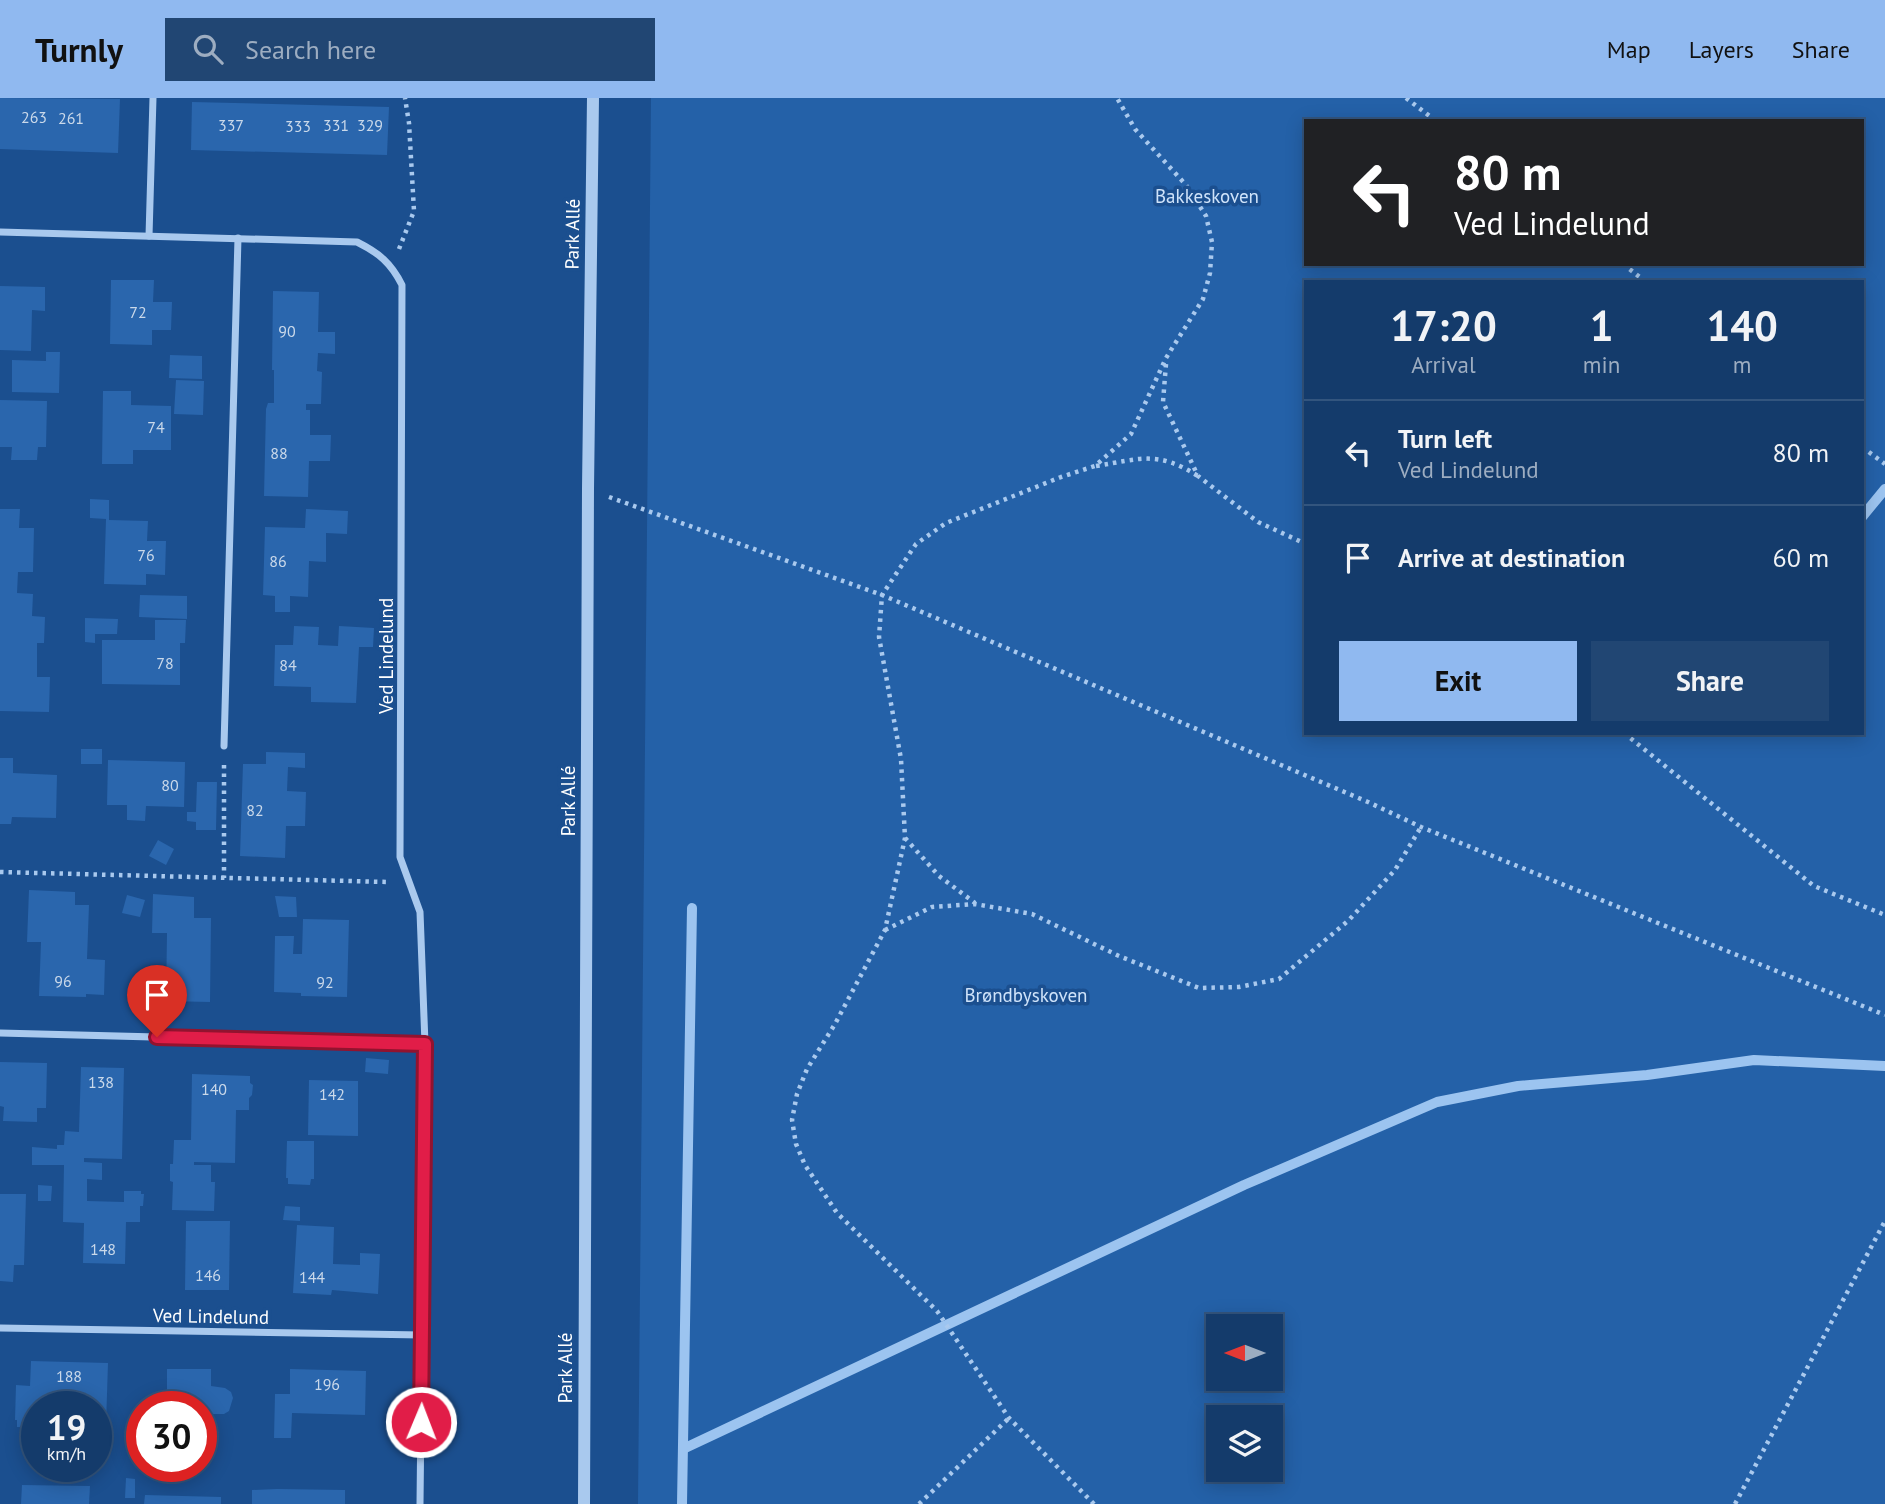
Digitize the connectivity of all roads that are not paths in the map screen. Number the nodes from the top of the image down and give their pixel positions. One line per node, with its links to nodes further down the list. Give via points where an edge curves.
1 (153, 98): 4 (street)
2 (593, 98): 12 (street, Park Allé)
3 (0, 232): 4 (street)
4 (149, 236): 5 (street)
5 (238, 238): 6 (street); 8 (street, Ved Lindelund, via 357,242 393,266 402,285 400,857 420,912)
6 (224, 746)
7 (0, 1033): 8 (street)
8 (425, 1044): 10 (street, Ved Lindelund)
9 (0, 1328): 10 (street, Ved Lindelund)
10 (422, 1335): 11 (street, Ved Lindelund)
11 (419, 1504)
12 (584, 1504)

